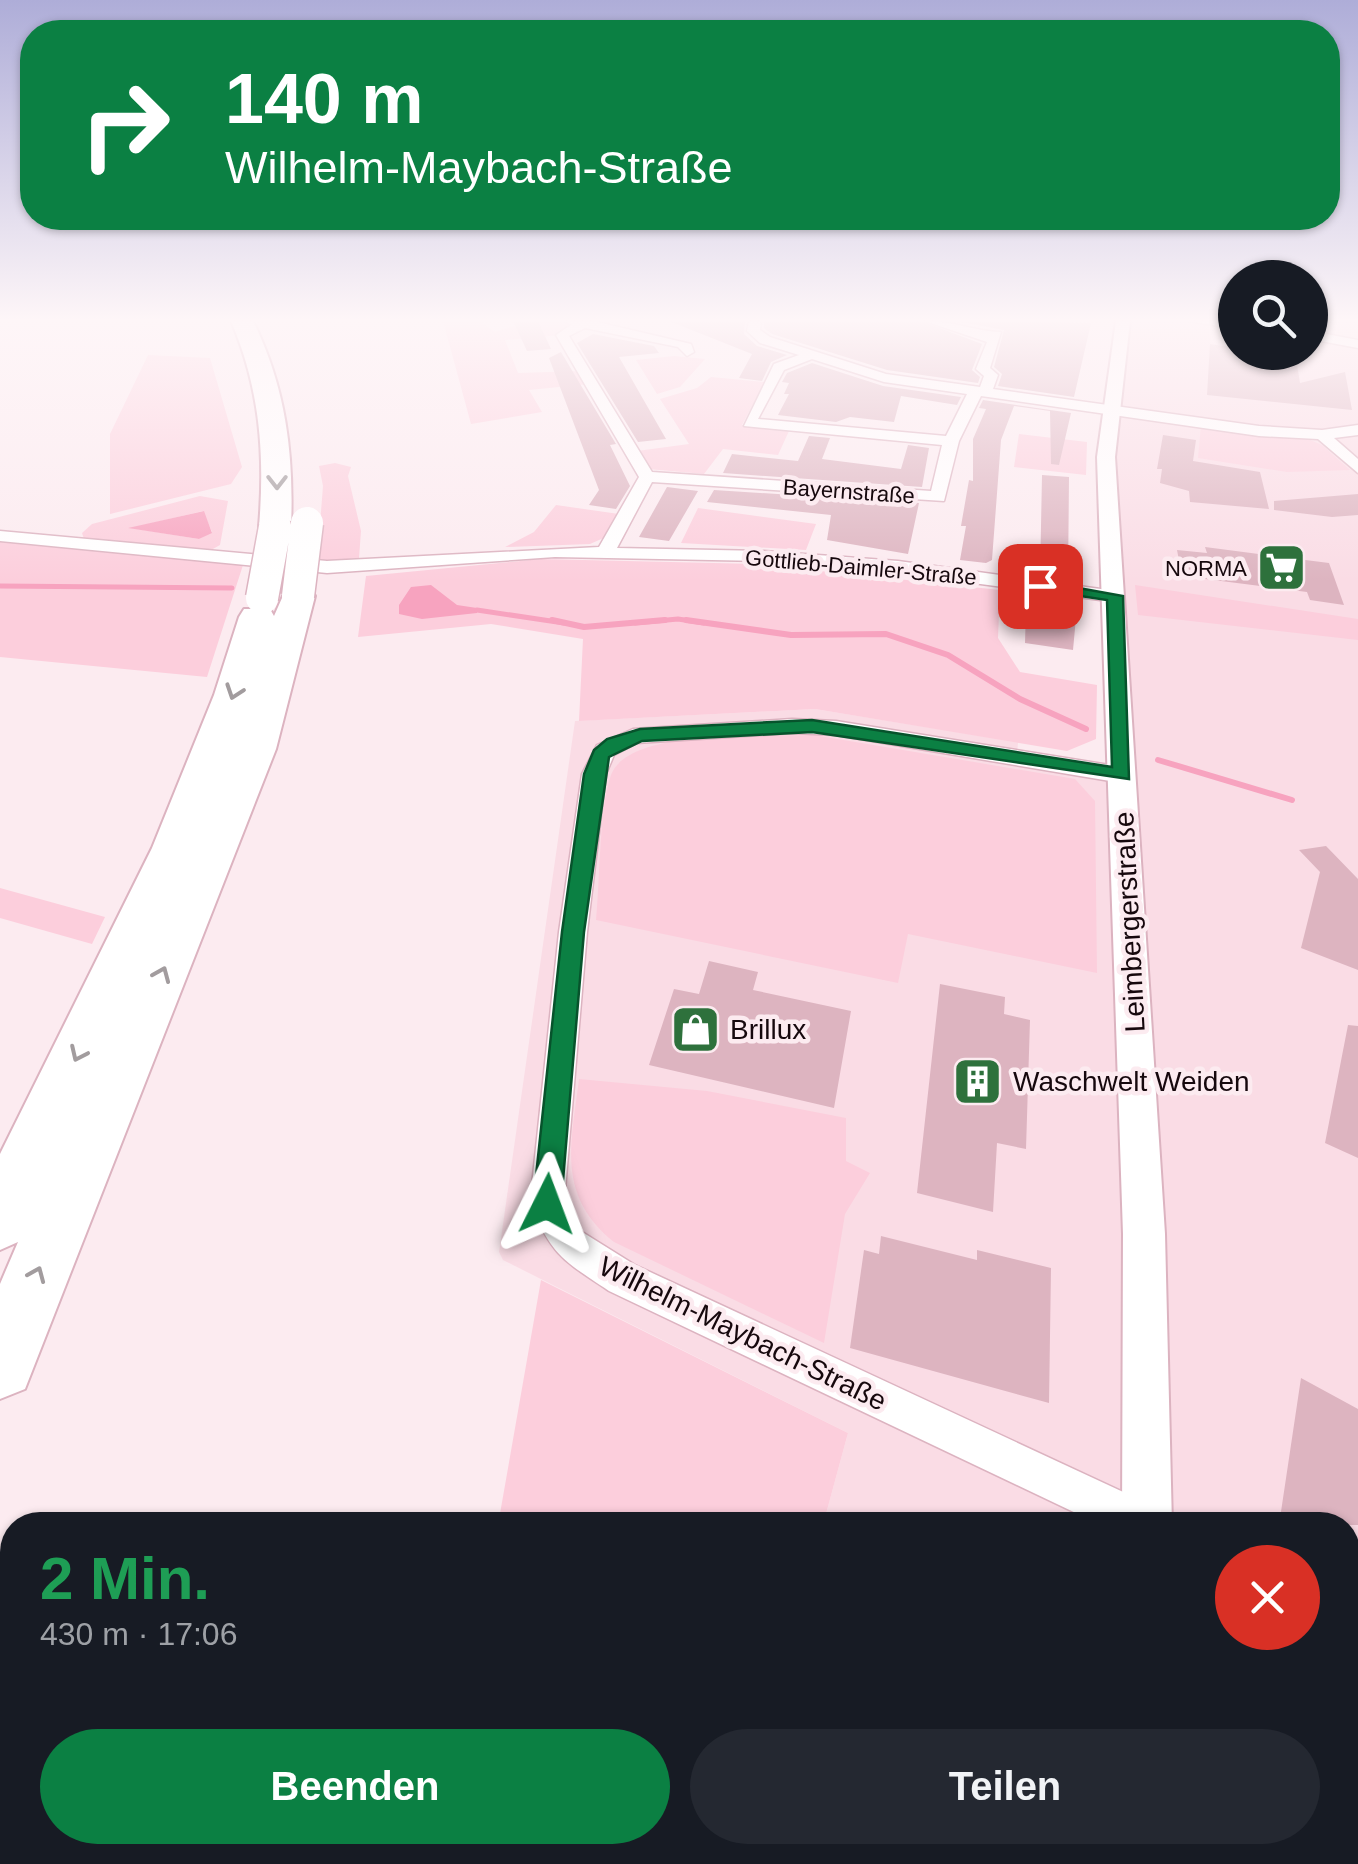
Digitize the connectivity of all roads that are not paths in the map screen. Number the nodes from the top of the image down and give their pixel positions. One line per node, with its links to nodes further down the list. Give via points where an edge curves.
1 (273, 408): 17 (highway, one-way to 17, bridge, via 296,518)
2 (299, 408): 8 (highway)
3 (606, 408): 13 (street)
4 (757, 408): 11 (street, via 749,423)
5 (971, 408): 11 (street, Bayernstraße)
6 (1095, 408): 7 (street)
7 (1109, 410): 10 (street); 16 (street, Leimbergerstraße)
8 (303, 429)
9 (1358, 430): 10 (street)
10 (1322, 434): 12 (street)
11 (951, 441): 13 (street, Bayernstraße, via 938,497)
12 (1358, 468)
13 (647, 477): 15 (street)
14 (0, 536): 15 (street, Gottlieb-Daimler-Straße, via 327,567)
15 (606, 551): 16 (street, Gottlieb-Daimler-Straße, via 834,561)
16 (1115, 596): 18 (street, Leimbergerstraße)
17 (280, 597): 19 (highway, one-way to 19, via 158,890); 20 (highway, one-way to 17, via 255,749)
18 (1122, 775): 21 (street, Wilhelm-Maybach-Straße, via 812,726 646,734 610,747 597,762 591,794 547,1204 567,1242 622,1278); 22 (street, Leimbergerstraße, via 1144,1234)
19 (0, 1219)
20 (0, 1364)
21 (1119, 1512)
22 (1147, 1512)

